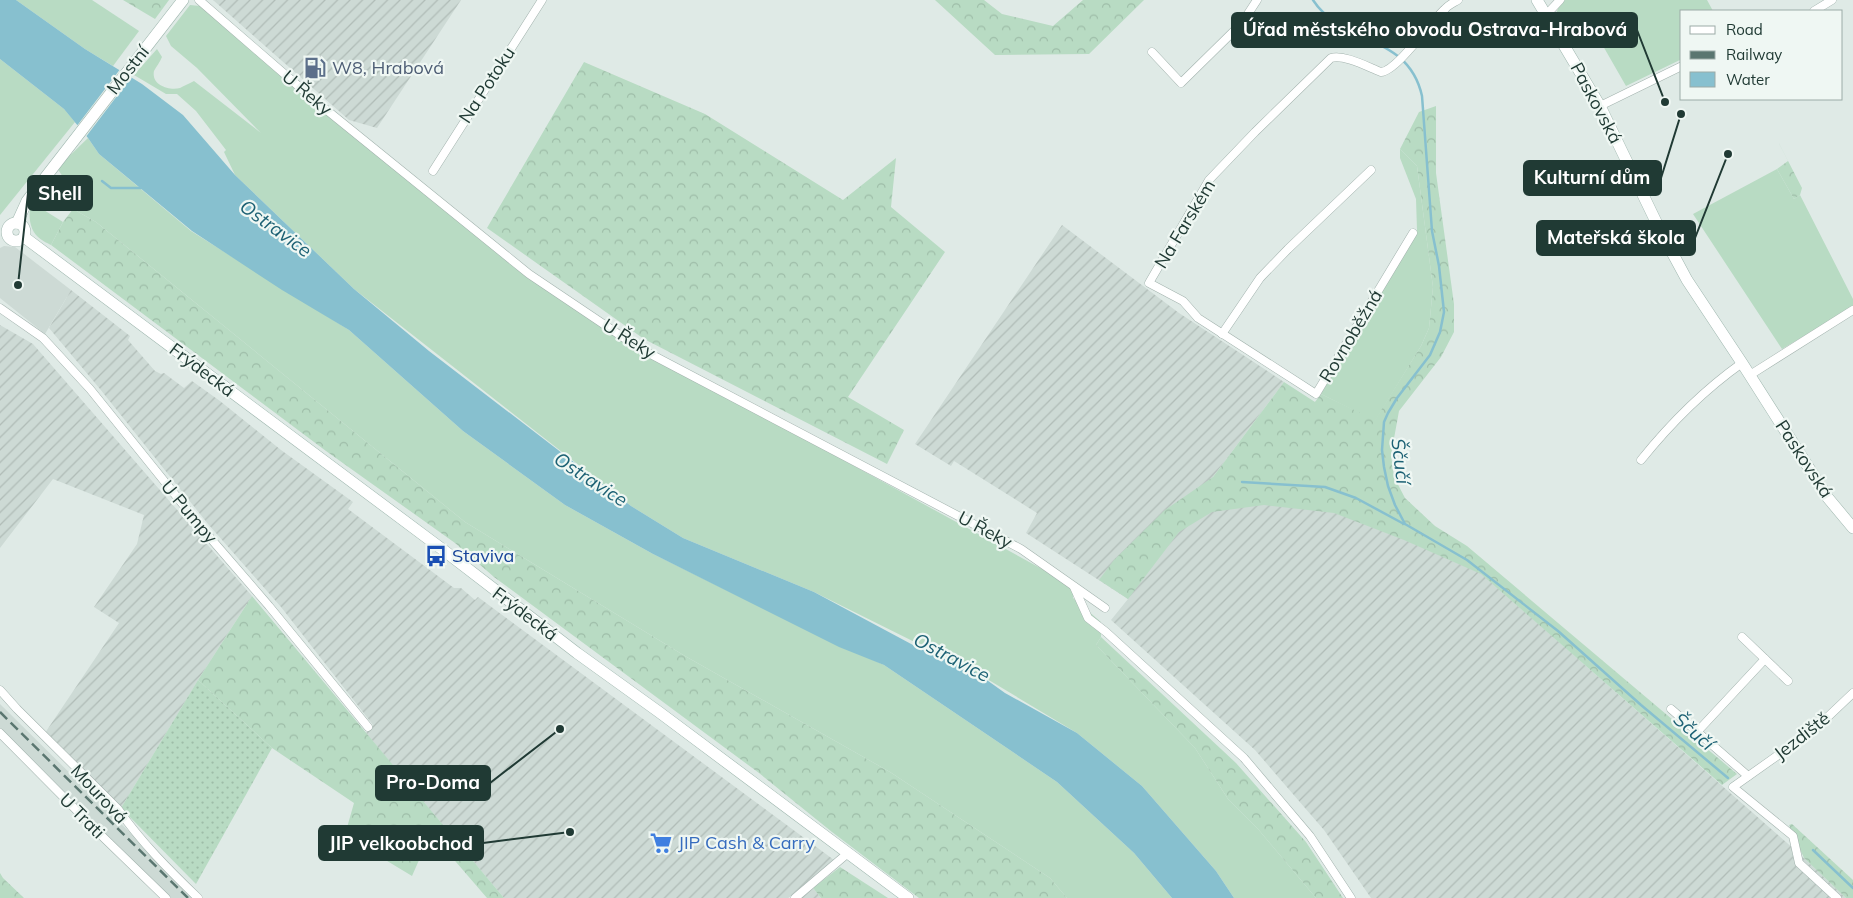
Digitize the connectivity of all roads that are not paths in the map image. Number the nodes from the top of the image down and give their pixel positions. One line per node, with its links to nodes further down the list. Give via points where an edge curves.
1 (183, 0): 16 (main road, Mostní, via 27,201)
2 (199, 0): 27 (street, U Řeky, via 318,103 537,279 639,348 1020,549)
3 (542, 0): 15 (street, Na Potoku)
4 (1257, 0): 11 (street, via 1242,23 1181,83)
5 (1458, 0): 22 (street, Na Farském, via 1444,9 1386,71 1336,56 1331,58 1209,180 1149,283 1183,301 1198,318)
6 (1537, 0): 10 (main road, Paskovská)
7 (1560, 0): 10 (street)
8 (1832, 0): 9 (street)
9 (1816, 10)
10 (1546, 15): 13 (main road, Paskovská)
11 (1152, 52)
12 (1680, 67): 13 (street)
13 (1600, 106): 23 (main road, Paskovská, via 1674,257)
14 (1371, 170): 22 (street, via 1260,278)
15 (432, 171)
16 (18, 223): 18 (main road, Mostní, via 10,226); 19 (main road, via 25,228)
17 (1413, 232): 22 (street, Rovnoběžná, via 1316,394)
18 (4, 236): 19 (main road, via 15,241)
19 (24, 237): 39 (main road, Frýdecká)
20 (0, 308): 35 (street, U Pumpy, via 43,338 90,389)
21 (1853, 310): 24 (street)
22 (1222, 334)
23 (1742, 363): 24 (main road, Paskovská); 25 (street, via 1676,420)
24 (1750, 375): 26 (main road, Paskovská, via 1828,498)
25 (1641, 460)
26 (1853, 528)
27 (1073, 586): 28 (street, U Řeky); 44 (street, via 1088,618 1244,758 1310,836)
28 (1105, 608)
29 (1742, 637): 30 (street)
30 (1765, 659): 31 (street); 37 (street)
31 (1788, 681)
32 (0, 690): 41 (street, Mourová, via 118,809 129,826)
33 (1853, 693): 38 (street, Jezdiště, via 1814,729)
34 (1671, 709): 37 (street)
35 (368, 727)
36 (0, 732): 40 (street, U Trati)
37 (1697, 732): 38 (street)
38 (1748, 776): 45 (street, Jezdiště, via 1733,787 1792,836 1799,863)
39 (848, 853): 42 (street); 43 (main road, Frýdecká)
40 (166, 898)
41 (198, 898)
42 (795, 898)
43 (908, 898)
44 (1351, 898)
45 (1837, 898)

